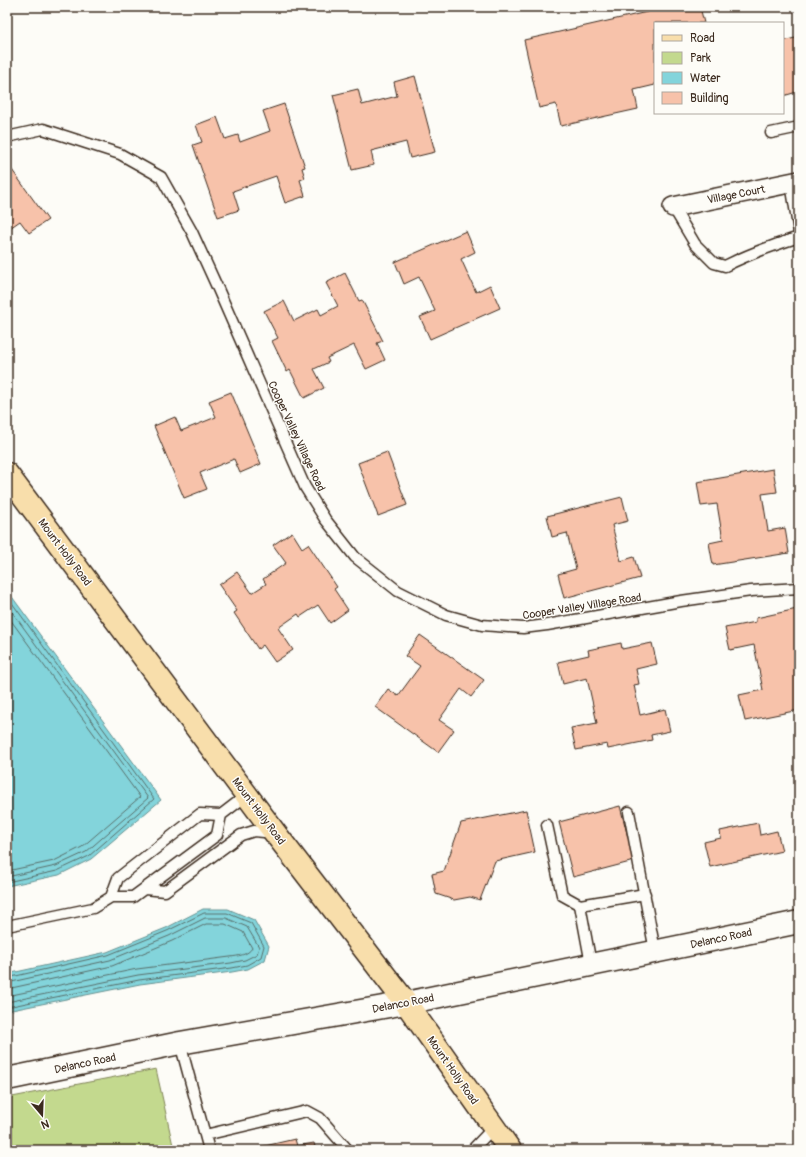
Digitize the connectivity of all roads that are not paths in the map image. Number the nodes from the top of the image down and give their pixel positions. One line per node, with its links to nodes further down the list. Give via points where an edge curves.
1 (799, 128): 2 (lane)
2 (771, 133)
3 (7, 137): 9 (lane, Cooper Valley Village Road, via 42,130 120,154 161,177 192,232 305,487 325,519 355,557 398,591 446,615 482,625 523,628 681,601 751,591)
4 (795, 182): 5 (street, Village Court); 6 (lane)
5 (673, 206): 7 (lane, via 695,244 714,263 725,266)
6 (799, 233)
7 (799, 237)
8 (7, 474): 10 (main road, Mount Holly Road)
9 (799, 588)
10 (247, 795): 12 (lane); 14 (main road, Mount Holly Road)
11 (629, 812): 16 (lane)
12 (221, 815): 15 (lane, via 217,835); 17 (lane, via 200,814 118,878)
13 (547, 825): 18 (lane, via 562,894)
14 (275, 834): 15 (lane, via 254,831 241,835 164,891); 23 (main road, Mount Holly Road)
15 (145, 889): 17 (lane, via 133,898)
16 (645, 894): 18 (lane); 21 (lane)
17 (111, 897): 20 (lane, via 93,908)
18 (580, 905): 22 (lane)
19 (799, 922): 21 (street, Delanco Road)
20 (7, 926)
21 (655, 951): 22 (street, Delanco Road)
22 (591, 964): 23 (street, Delanco Road)
23 (406, 1003): 24 (street, Delanco Road); 26 (main road, Mount Holly Road)
24 (180, 1043): 25 (street, Delanco Road); 27 (lane)
25 (7, 1079)
26 (493, 1128): 30 (lane); 31 (main road, Mount Holly Road)
27 (205, 1135): 28 (lane); 29 (lane, via 307,1111 320,1118)
28 (209, 1150)
29 (348, 1150)
30 (472, 1150)
31 (510, 1150)

